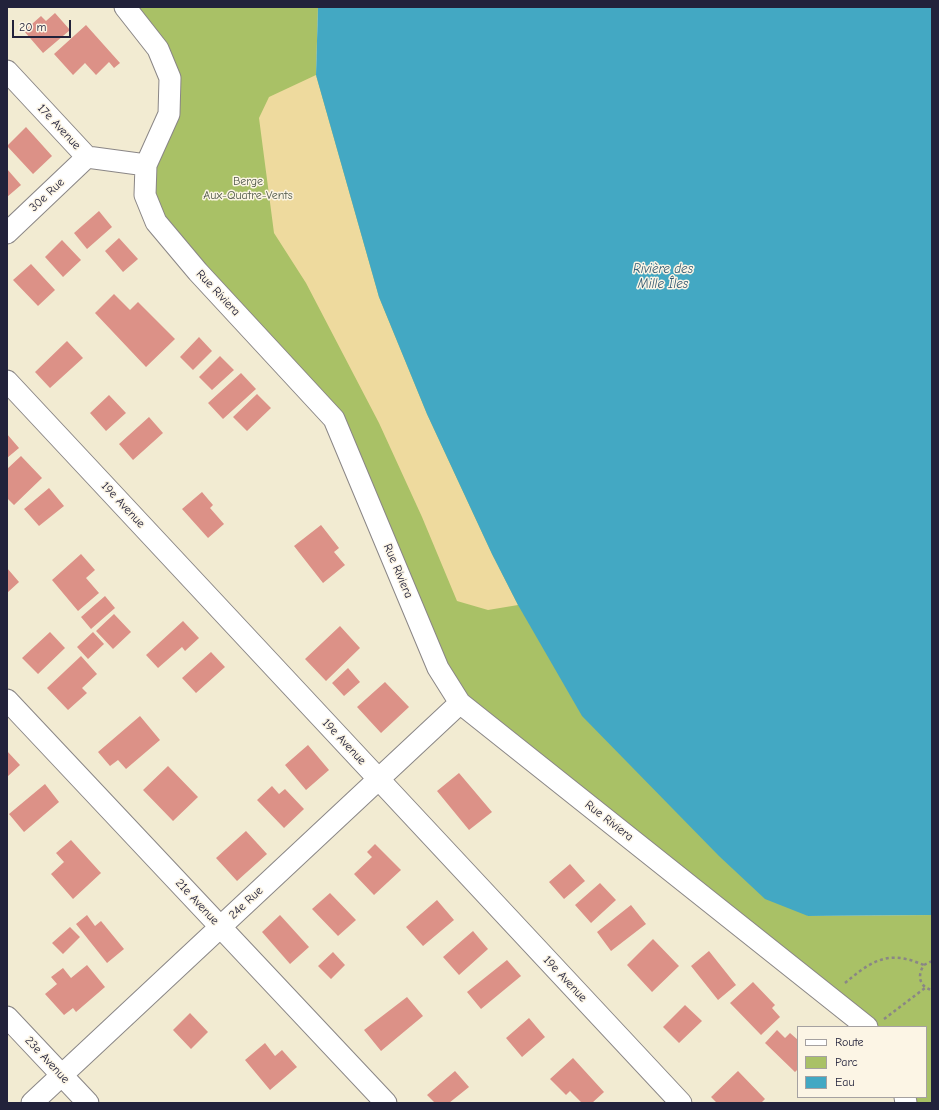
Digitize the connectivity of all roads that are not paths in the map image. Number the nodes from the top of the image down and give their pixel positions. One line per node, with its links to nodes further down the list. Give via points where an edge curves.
1 (125, 7): 4 (street, Rue Riviera, via 158,49 170,78 169,114)
2 (7, 71): 3 (street, 17e Avenue)
3 (87, 157): 4 (street, 17e Avenue); 5 (street, 30e Rue)
4 (146, 165): 8 (street, Rue Riviera, via 145,195 156,222 198,272 334,419 438,668)
5 (7, 233)
6 (7, 381): 9 (street, 19e Avenue)
7 (7, 700): 10 (street, 21e Avenue)
8 (460, 703): 9 (street, 24e Rue); 12 (street, Rue Riviera, via 828,996)
9 (378, 779): 10 (street, 24e Rue); 17 (street, 19e Avenue)
10 (220, 927): 13 (street, 24e Rue); 16 (street, 21e Avenue)
11 (7, 1017): 13 (street, 23e Avenue)
12 (873, 1025)
13 (62, 1075): 14 (street, 24e Rue); 15 (street, 23e Avenue)
14 (32, 1103)
15 (88, 1103)
16 (386, 1103)
17 (681, 1103)

